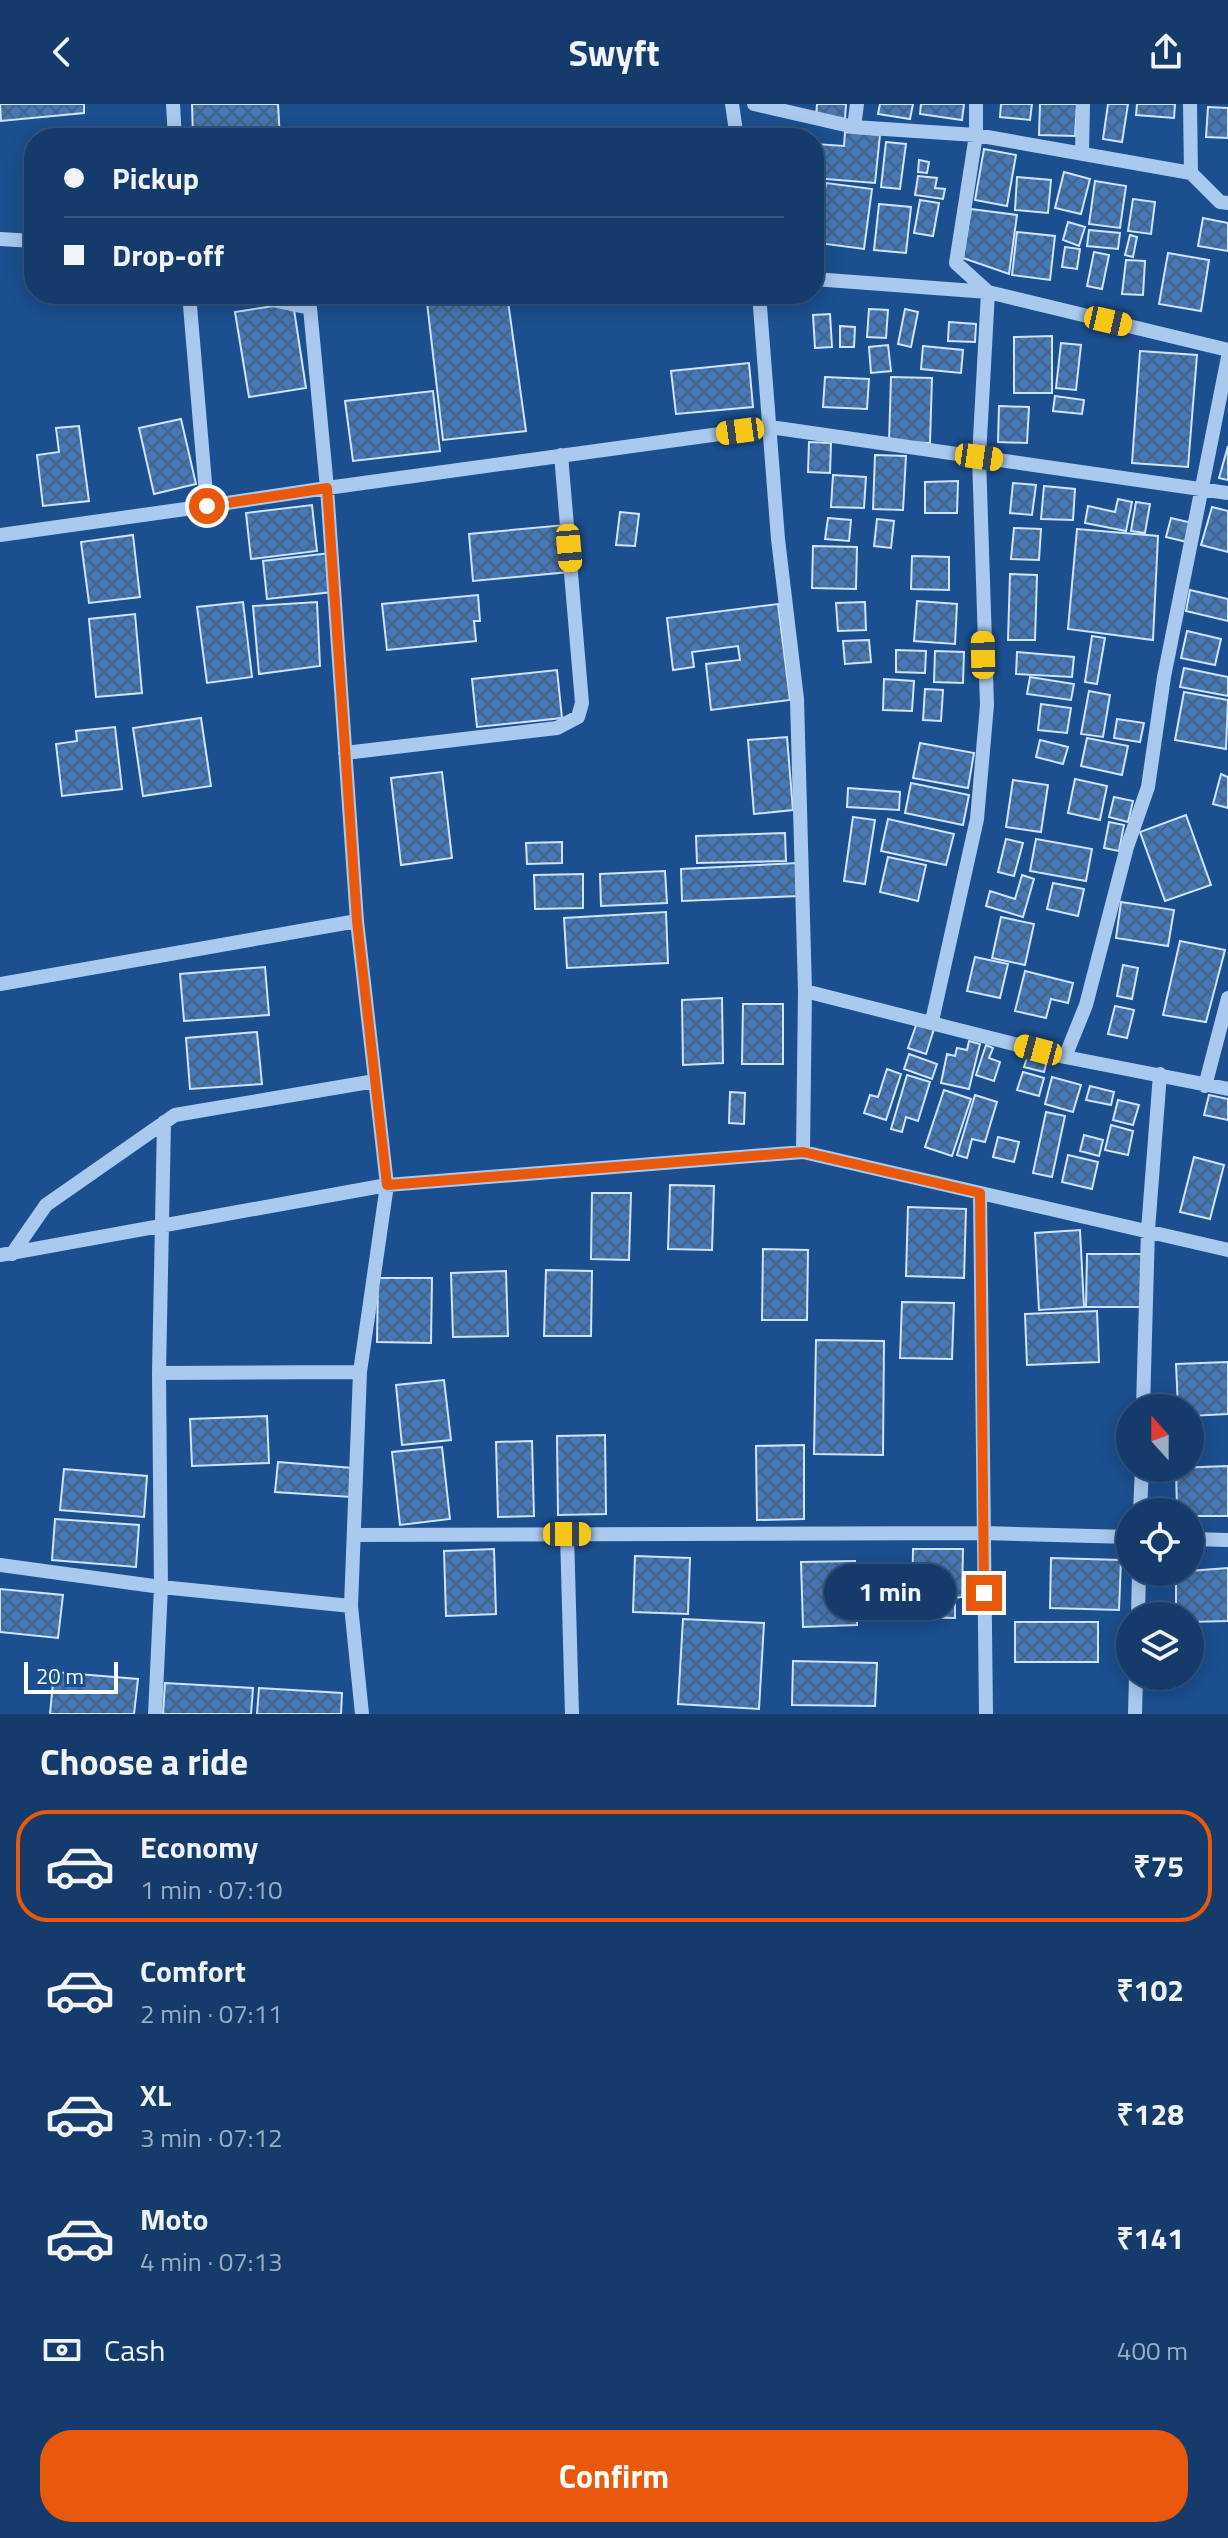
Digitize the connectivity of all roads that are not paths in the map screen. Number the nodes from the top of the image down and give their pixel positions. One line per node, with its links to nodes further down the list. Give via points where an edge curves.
1 (173, 104): 9 (street)
2 (732, 104): 10 (street)
3 (754, 104): 8 (street)
4 (857, 104): 8 (street)
5 (976, 104): 11 (street)
6 (1083, 104): 12 (street)
7 (1190, 104): 13 (street)
8 (854, 127): 11 (street)
9 (174, 128)
10 (736, 128)
11 (976, 135): 12 (street); 18 (street, via 956,263)
12 (1082, 153): 13 (street)
13 (1191, 173): 14 (street, via 1220,202)
14 (1228, 203)
15 (0, 239): 16 (street)
16 (24, 240)
17 (824, 280): 18 (street)
18 (988, 292): 22 (street); 26 (street)
19 (190, 304): 30 (street)
20 (291, 304): 28 (street, via 310,308)
21 (760, 304): 24 (street)
22 (1228, 350)
23 (1228, 357): 27 (street)
24 (770, 427): 25 (street); 26 (street); 35 (street, via 797,699)
25 (561, 455): 28 (street); 32 (street, via 582,703 578,717 557,728)
26 (979, 457): 27 (street); 37 (street, via 987,705 977,819)
27 (1202, 487): 29 (street); 38 (street, via 1148,787 1086,1005)
28 (327, 488): 30 (street); 32 (street)
29 (1228, 493)
30 (207, 506): 31 (street)
31 (0, 535)
32 (345, 753): 33 (street)
33 (357, 921): 34 (street); 40 (street)
34 (0, 984)
35 (805, 991): 37 (street); 44 (street)
36 (1228, 998): 41 (street)
37 (932, 1021): 38 (street)
38 (1065, 1057): 39 (street)
39 (1160, 1074): 41 (street); 48 (street)
40 (375, 1081): 43 (street, via 187,1111); 45 (street)
41 (1205, 1086): 42 (street)
42 (1228, 1089)
43 (164, 1122): 47 (street); 50 (street, via 46,1205)
44 (803, 1152): 45 (street); 46 (street)
45 (387, 1185): 47 (street); 51 (street)
46 (980, 1193): 48 (street); 54 (street)
47 (165, 1223): 50 (street); 52 (street)
48 (1148, 1230): 49 (street); 53 (street)
49 (1228, 1250)
50 (6, 1254)
51 (360, 1372): 52 (street); 56 (street)
52 (159, 1373): 61 (street)
53 (1143, 1394)
54 (983, 1533): 55 (street); 57 (street); 67 (street)
55 (567, 1534): 56 (street); 66 (street)
56 (354, 1535): 62 (street)
57 (1116, 1537)
58 (1204, 1539): 59 (street)
59 (1228, 1540)
60 (0, 1565): 61 (street)
61 (161, 1587): 62 (street); 64 (street)
62 (351, 1606): 65 (street)
63 (1136, 1690): 68 (street)
64 (155, 1714)
65 (362, 1714)
66 (572, 1714)
67 (986, 1714)
68 (1135, 1714)

